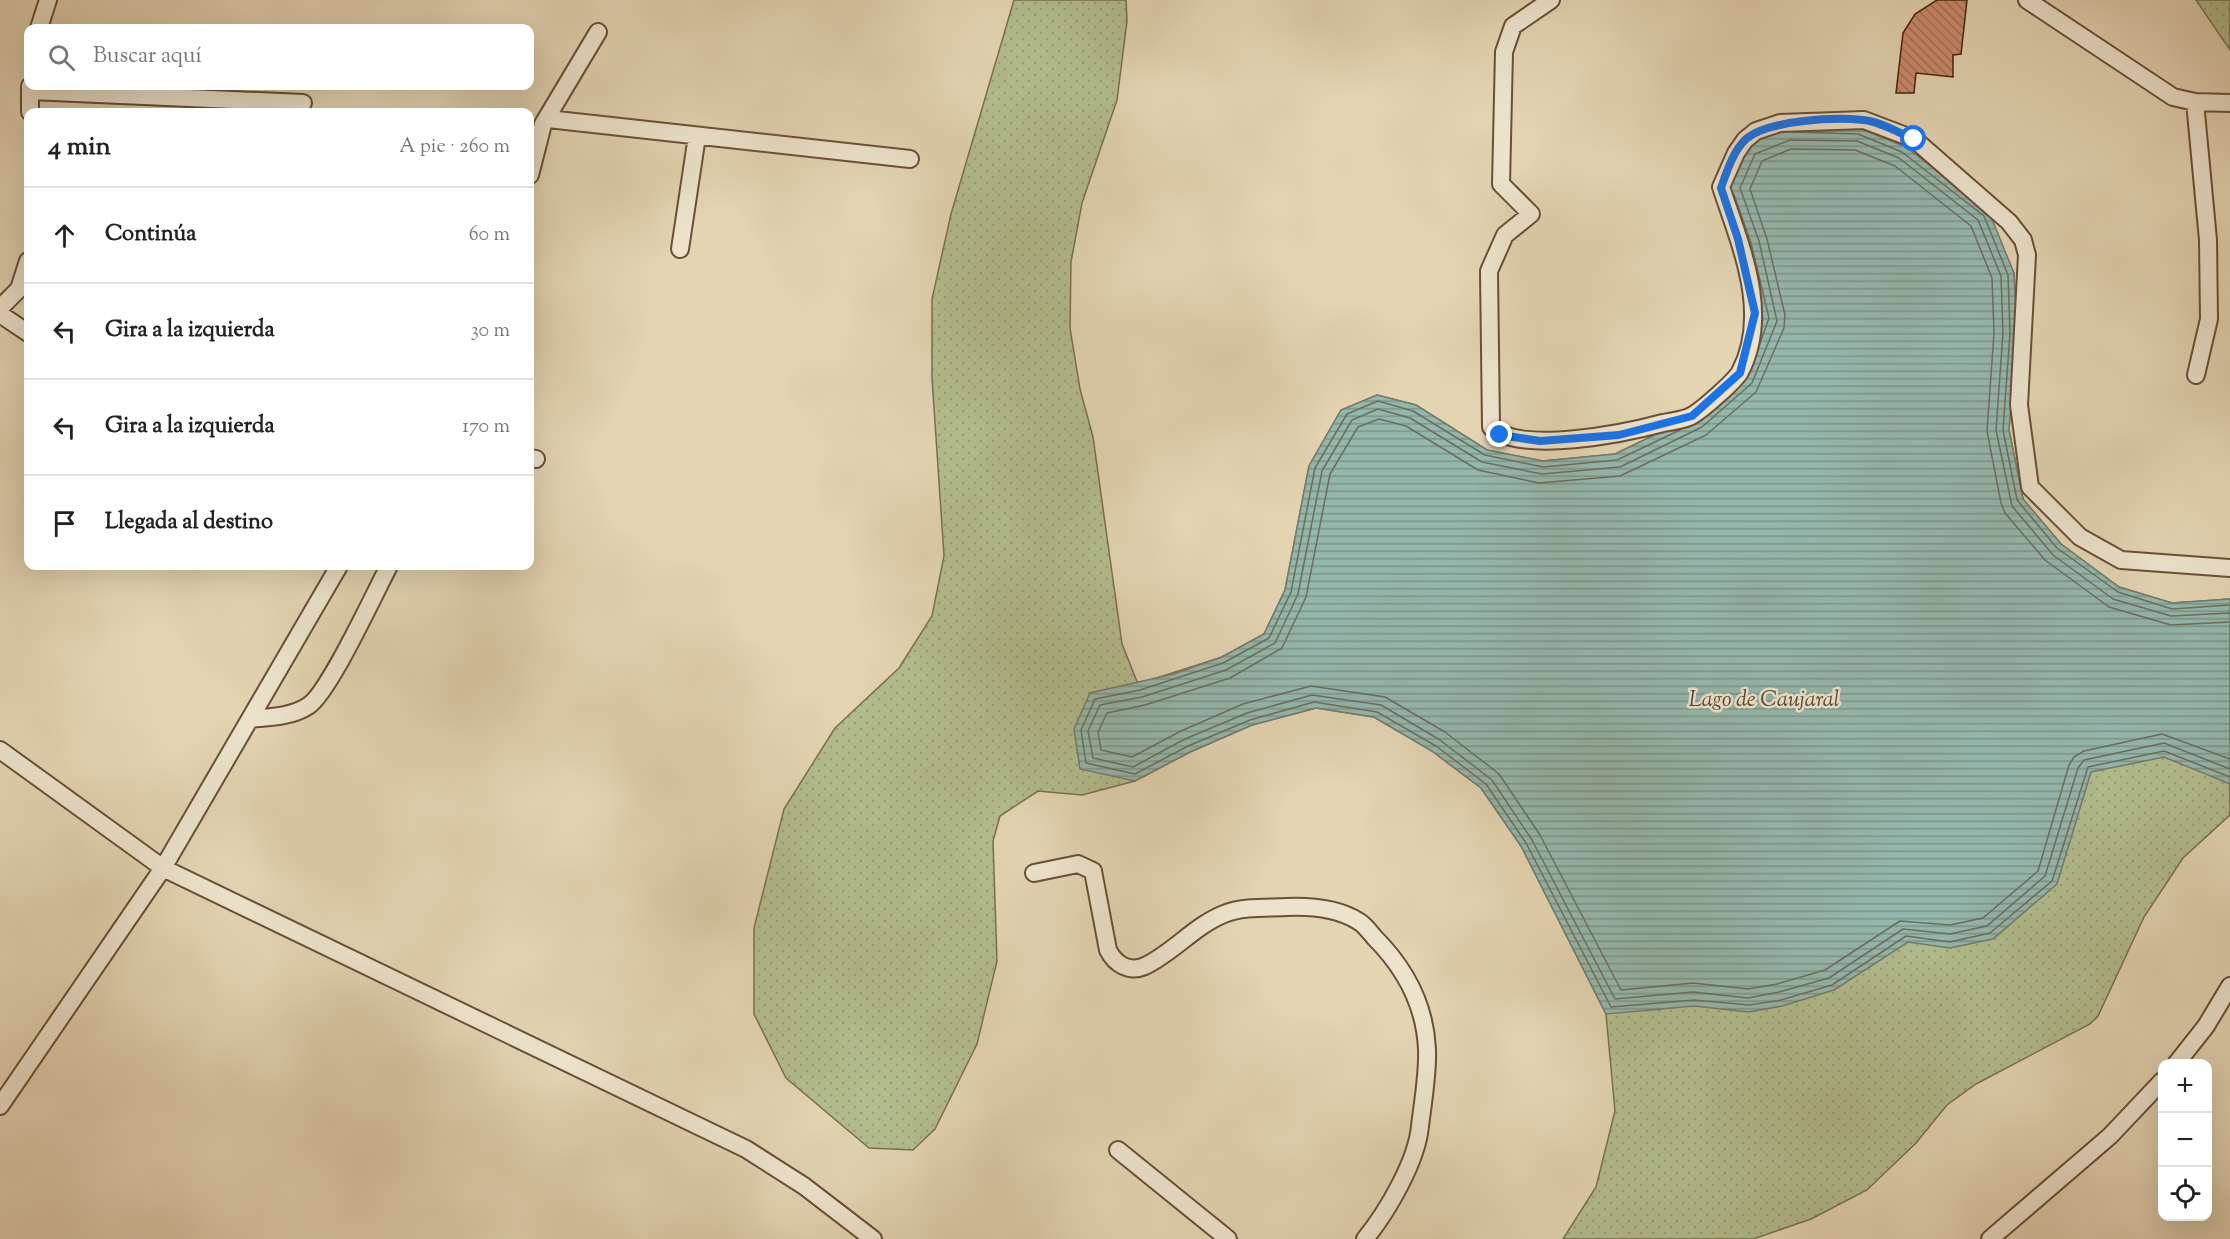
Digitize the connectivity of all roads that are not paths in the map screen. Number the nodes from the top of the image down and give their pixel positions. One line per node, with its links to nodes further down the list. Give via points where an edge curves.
1 (1551, 0): 22 (street, via 1513,26 1504,52 1501,184 1531,214 1505,235 1489,271 1491,427 1500,435 1540,441 1619,435 1692,416 1740,373 1755,313 1738,239 1721,188 1736,153 1756,131 1780,123 1864,120 1914,139 2009,222 2023,240 2027,255 2019,405 2030,487 2080,537 2121,560)
2 (2026, 0): 8 (street, via 2173,97)
3 (47, 1): 4 (street)
4 (40, 24)
5 (598, 32): 12 (street)
6 (30, 90): 11 (street)
7 (66, 90): 9 (street)
8 (2195, 102): 10 (street); 21 (street, via 2208,240 2209,319)
9 (303, 103)
10 (2230, 103)
11 (30, 108)
12 (548, 119): 13 (street); 14 (street, via 543,124)
13 (697, 136): 15 (street); 16 (street)
14 (534, 159)
15 (910, 159)
16 (680, 249)
17 (24, 273): 18 (street, via 19,289)
18 (0, 308)
19 (0, 314): 20 (street)
20 (24, 330)
21 (2196, 375)
22 (2230, 568)
23 (337, 570): 25 (street)
24 (387, 570): 25 (street, via 311,705 294,714)
25 (250, 719): 27 (street)
26 (0, 750): 27 (street)
27 (163, 868): 32 (street); 34 (street, via 746,1149 804,1186)
28 (1034, 873): 36 (street, via 1078,864 1093,871 1108,950 1113,961 1127,968 1143,966 1195,929 1226,913 1258,908 1330,909 1359,921 1384,946 1406,973 1422,1019 1426,1069 1420,1131 1409,1163 1380,1221)
29 (2230, 986): 30 (street)
30 (2180, 1059)
31 (2158, 1086): 37 (street, via 2110,1136)
32 (0, 1106)
33 (1118, 1150): 35 (street)
34 (873, 1239)
35 (1228, 1239)
36 (1365, 1239)
37 (1990, 1239)

